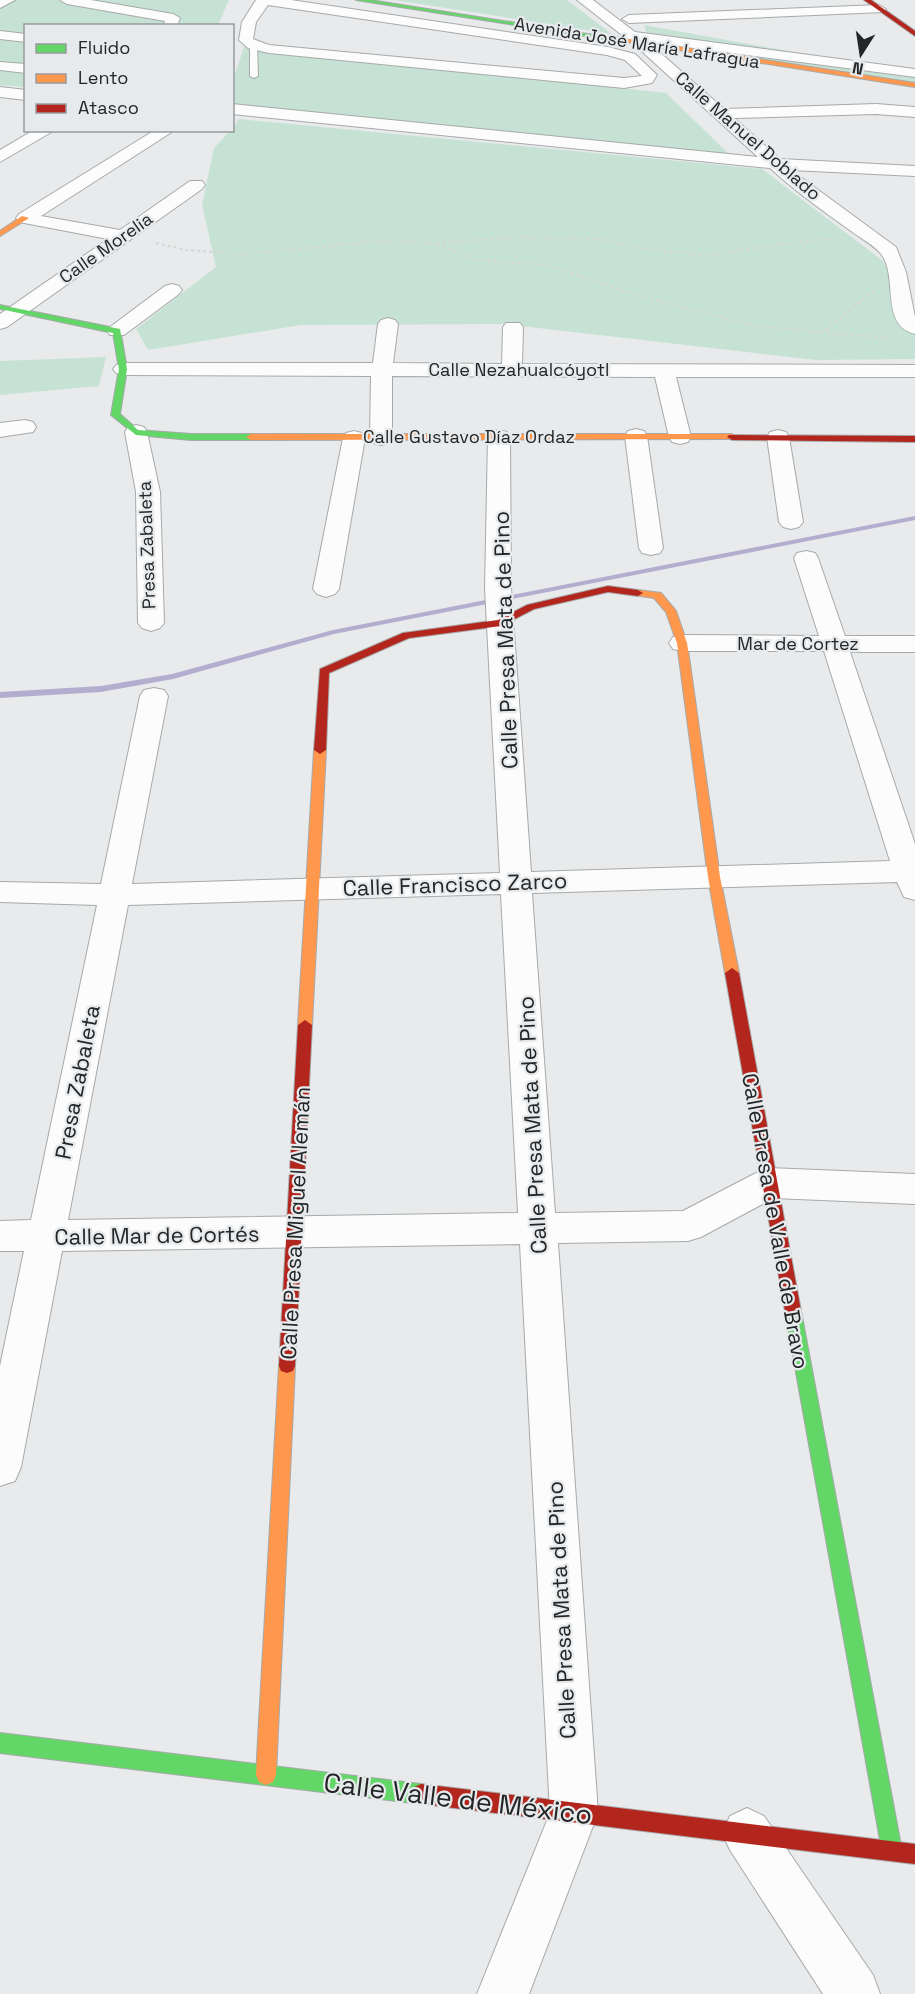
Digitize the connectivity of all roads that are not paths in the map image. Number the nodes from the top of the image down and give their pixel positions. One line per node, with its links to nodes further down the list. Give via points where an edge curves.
1 (67, 0): 9 (street, via 173,18)
2 (264, 0): 16 (street, via 246,40); 20 (street, via 608,51 630,57)
3 (358, 0): 14 (street, Avenida José María Lafragua)
4 (584, 0): 8 (street, Calle Manuel Doblado)
5 (867, 0): 6 (street)
6 (879, 9): 7 (street); 11 (street)
7 (787, 13): 8 (street); 10 (street)
8 (608, 20): 14 (street, Calle Manuel Doblado)
9 (171, 24)
10 (804, 28)
11 (915, 34)
12 (0, 35): 13 (street)
13 (24, 38)
14 (635, 39): 19 (street, Avenida José María Lafragua); 22 (street, Calle Manuel Doblado); 25 (street, Avenida José María Lafragua)
15 (820, 43): 19 (street)
16 (253, 45): 20 (street, via 624,83 647,80 650,75); 24 (lane)
17 (486, 48): 20 (street)
18 (0, 66): 21 (street)
19 (845, 66): 23 (street, Avenida José María Lafragua)
20 (644, 67): 22 (street)
21 (24, 69)
22 (670, 69): 30 (street, Calle Manuel Doblado)
23 (915, 73)
24 (254, 76)
25 (915, 85)
26 (3, 94): 27 (street)
27 (24, 95)
28 (234, 109): 34 (street)
29 (915, 112): 30 (street, via 876,109)
30 (722, 114): 34 (street, Calle Manuel Doblado)
31 (44, 132): 33 (street)
32 (163, 132): 37 (street)
33 (0, 157)
34 (776, 164): 35 (street); 40 (street, Calle Manuel Doblado, via 889,251)
35 (915, 171)
36 (196, 185): 39 (street, Calle Morelia)
37 (17, 216): 38 (street); 39 (street)
38 (0, 234)
39 (122, 236): 42 (street, Calle Morelia)
40 (903, 275): 46 (street, via 904,318)
41 (172, 290): 47 (street)
42 (8, 309): 43 (street, Calle Morelia); 47 (street)
43 (0, 323)
44 (388, 324): 49 (street)
45 (513, 327): 50 (street)
46 (915, 328)
47 (117, 331): 48 (street)
48 (123, 369): 49 (street, Calle Nezahualcóyotl); 55 (street, via 115,415)
49 (382, 370): 50 (street, Calle Nezahualcóyotl); 61 (street)
50 (512, 370): 51 (street, Calle Nezahualcóyotl)
51 (664, 370): 52 (street, Calle Nezahualcóyotl); 58 (street)
52 (915, 371)
53 (25, 427): 54 (street)
54 (0, 430)
55 (136, 432): 60 (street, Calle Gustavo Díaz Ordaz, via 191,437); 68 (street, Presa Zabaleta, via 148,492)
56 (636, 436): 57 (street, Calle Gustavo Díaz Ordaz); 58 (street, Calle Gustavo Díaz Ordaz); 64 (street)
57 (499, 437): 61 (street, Calle Gustavo Díaz Ordaz); 67 (street, Calle Presa Mata de Pino)
58 (680, 437): 59 (street, Calle Gustavo Díaz Ordaz)
59 (778, 437): 62 (street, Calle Gustavo Díaz Ordaz); 63 (street)
60 (354, 438): 61 (street, Calle Gustavo Díaz Ordaz); 66 (street)
61 (381, 438)
62 (914, 440)
63 (791, 522)
64 (651, 548)
65 (806, 558): 70 (street)
66 (326, 589)
67 (500, 607): 69 (street, Calle Presa de Valle de Bravo, via 531,607 608,589 657,595 671,611); 75 (street, Calle Presa Mata de Pino); 76 (street, Calle Presa Miguel Alemán, via 407,635 324,671)
68 (151, 623)
69 (682, 643): 70 (street, Mar de Cortez); 73 (street, Calle Presa de Valle de Bravo)
70 (834, 644): 71 (street, Mar de Cortez); 74 (street)
71 (915, 644)
72 (154, 696): 78 (street, Presa Zabaleta)
73 (714, 877): 74 (street, Calle Francisco Zarco); 75 (street, Calle Francisco Zarco); 79 (street, Calle Presa de Valle de Bravo)
74 (912, 880)
75 (518, 883): 76 (street, Calle Francisco Zarco); 81 (street, Calle Presa Mata de Pino)
76 (312, 888): 78 (street, Calle Francisco Zarco); 82 (street, Calle Presa Miguel Alemán)
77 (0, 892): 78 (street, Calle Francisco Zarco)
78 (115, 895): 84 (street, Presa Zabaleta)
79 (770, 1183): 80 (street); 81 (street, Calle Mar de Cortés, via 688,1226); 90 (street, Calle Presa de Valle de Bravo)
80 (915, 1189)
81 (538, 1228): 82 (street, Calle Mar de Cortés); 88 (street, Calle Presa Mata de Pino)
82 (294, 1233): 84 (street, Calle Mar de Cortés); 87 (street, Calle Presa Miguel Alemán)
83 (0, 1236): 84 (street, Calle Mar de Cortés)
84 (46, 1236): 85 (street, Presa Zabaleta)
85 (0, 1467)
86 (0, 1743): 87 (street, Calle Valle de México)
87 (266, 1775): 88 (street, Calle Valle de México)
88 (574, 1813): 89 (street, Calle Valle de México); 92 (street)
89 (747, 1833): 90 (street, Calle Valle de México); 93 (street)
90 (892, 1851): 91 (street, Calle Valle de México)
91 (915, 1854)
92 (502, 1994)
93 (854, 1994)

